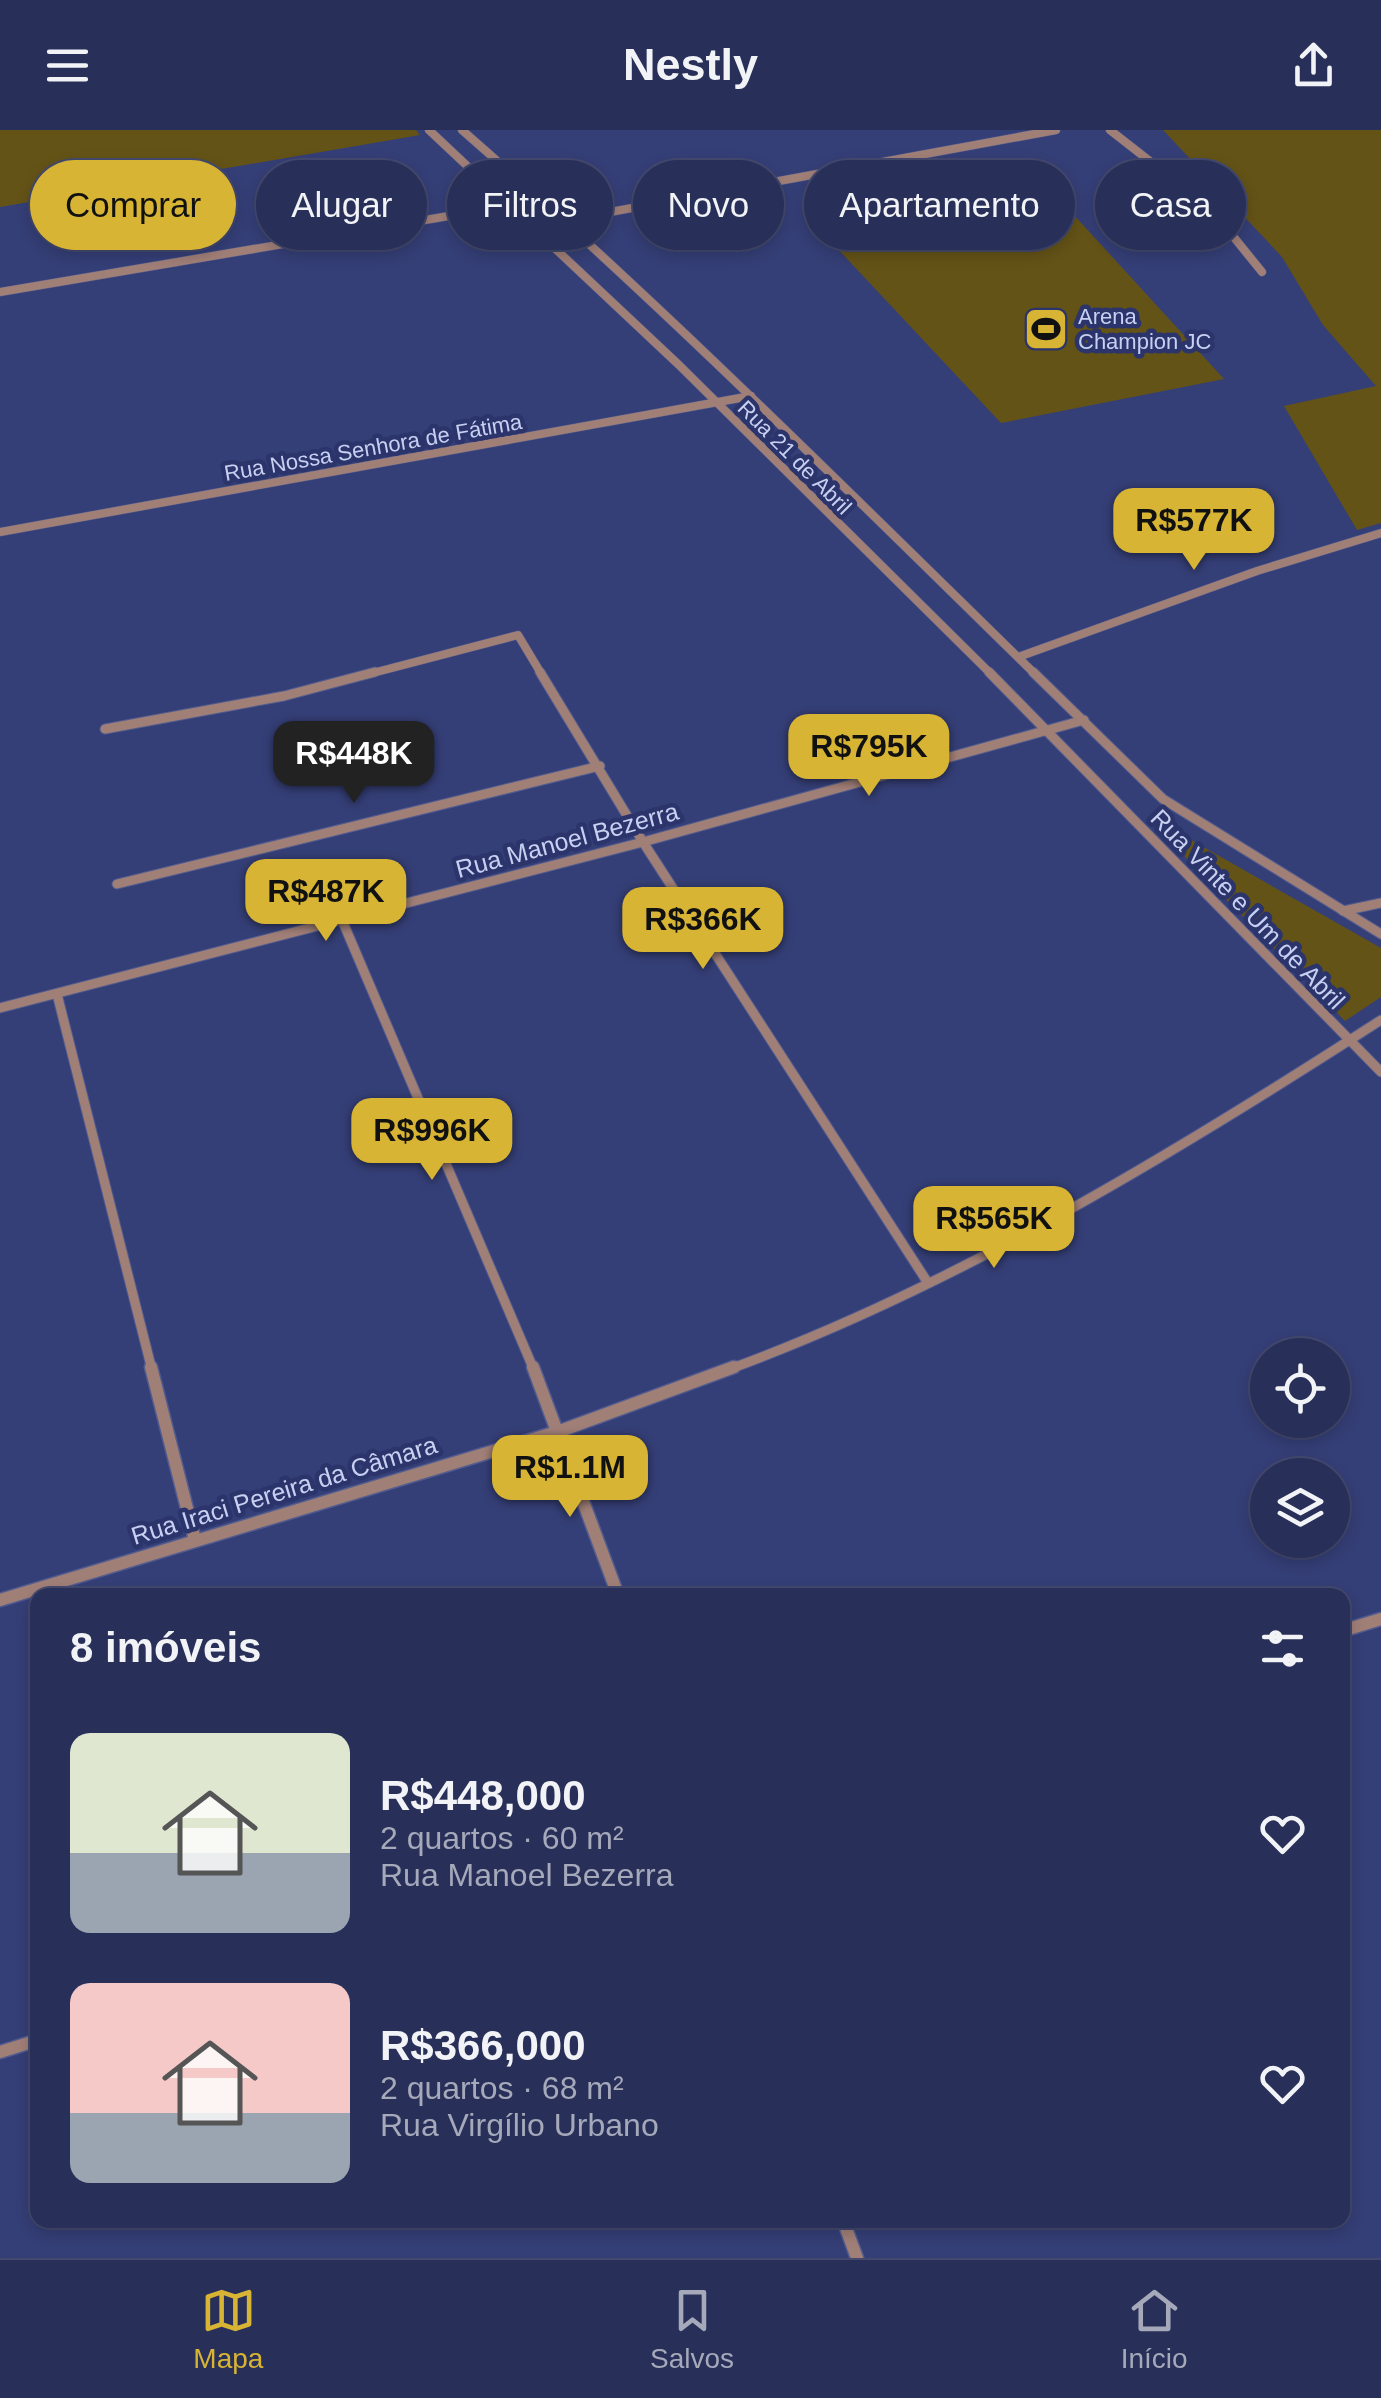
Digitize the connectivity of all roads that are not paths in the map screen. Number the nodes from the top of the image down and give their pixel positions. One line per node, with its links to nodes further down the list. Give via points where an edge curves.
1 (429, 130): 5 (street, Rua 21 de Abril)
2 (462, 130): 6 (street, Rua 21 de Abril)
3 (1056, 130): 7 (street)
4 (1110, 130): 11 (street, via 1195,190 1230,224)
5 (462, 160)
6 (497, 160)
7 (613, 210)
8 (447, 218): 12 (street)
9 (559, 250): 14 (street, Rua 21 de Abril)
10 (597, 250): 13 (street, Rua 21 de Abril)
11 (1262, 272)
12 (0, 292)
13 (751, 396): 14 (street, Rua Nossa Senhora de Fátima); 17 (street, Rua 21 de Abril)
14 (716, 404): 15 (street, Rua Nossa Senhora de Fátima); 20 (street, Rua 21 de Abril)
15 (0, 532)
16 (1381, 533): 17 (street)
17 (1020, 656): 18 (street, Rua 21 de Abril)
18 (1084, 720): 20 (street, Rua Manoel Bezerra); 22 (street, Rua 21 de Abril)
19 (105, 729): 21 (street, via 284,696 518,635)
20 (1048, 731): 23 (street, Rua 21 de Abril); 24 (street, Rua Manoel Bezerra)
21 (600, 766): 24 (street); 25 (street)
22 (1163, 799): 27 (street, Rua Vinte e Um de Abril)
23 (1130, 815): 33 (street, Rua Vinte e Um de Abril)
24 (643, 842): 28 (street, Rua Manoel Bezerra); 35 (street)
25 (117, 884)
26 (1381, 903): 27 (street)
27 (1341, 911): 29 (street, Rua Vinte e Um de Abril)
28 (342, 920): 30 (street, Rua Manoel Bezerra); 36 (street)
29 (1381, 934)
30 (57, 994): 31 (street, Rua Manoel Bezerra); 37 (street)
31 (0, 1008)
32 (1381, 1020): 33 (street, Rua Iraci Pereira da Câmara)
33 (1350, 1043): 34 (street, Rua Vinte e Um de Abril); 35 (street, Rua Iraci Pereira da Câmara, via 1222,1123)
34 (1381, 1072)
35 (928, 1284): 36 (street, Rua Iraci Pereira da Câmara, via 748,1362)
36 (560, 1430): 37 (street, Rua Iraci Pereira da Câmara); 39 (street)
37 (195, 1540): 38 (street, Rua Iraci Pereira da Câmara)
38 (39, 1588)
39 (616, 1588)
40 (30, 1591): 41 (street, Rua Iraci Pereira da Câmara)
41 (0, 1600)
42 (1381, 1619): 43 (street)
43 (1350, 1629)
44 (30, 2043): 45 (street)
45 (0, 2052)
46 (847, 2228): 47 (street)
47 (857, 2258)

